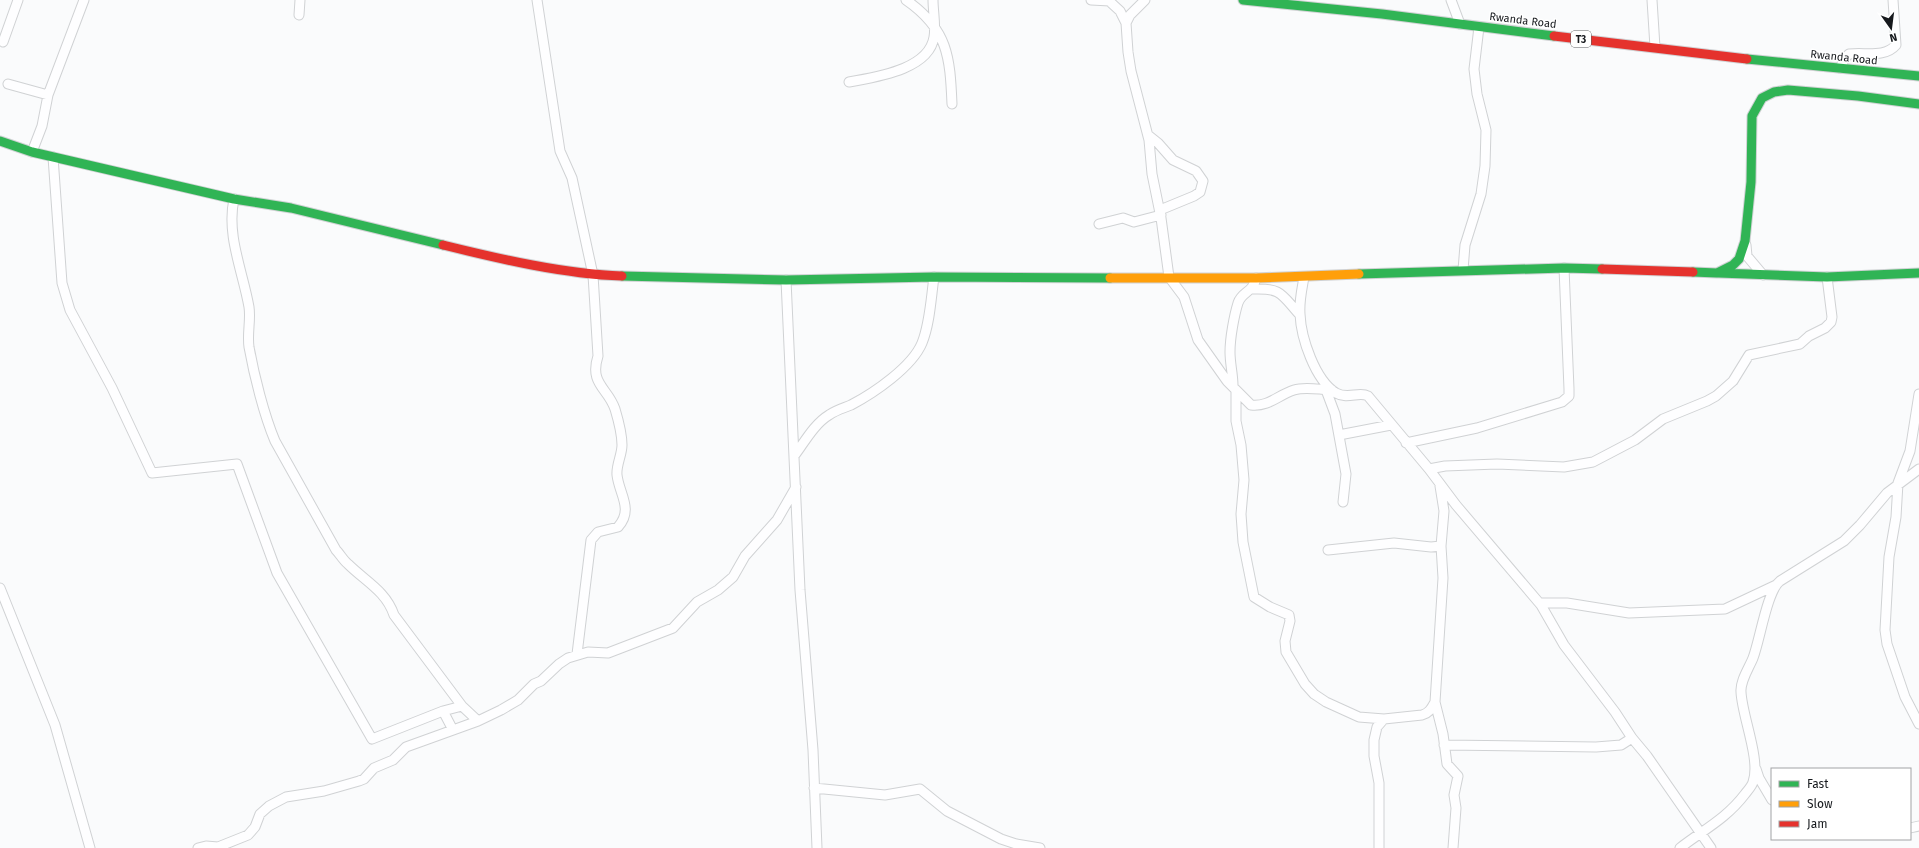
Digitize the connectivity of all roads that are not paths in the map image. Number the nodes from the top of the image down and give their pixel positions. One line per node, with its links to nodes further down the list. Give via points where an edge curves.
1 (18, 0): 20 (street)
2 (84, 0): 26 (street)
3 (300, 0): 15 (street)
4 (537, 0): 41 (street, via 560,151 572,178)
5 (906, 0): 18 (street)
6 (933, 0): 18 (street)
7 (1091, 0): 13 (street)
8 (1145, 0): 16 (street, via 1130,15)
9 (1243, 0): 14 (main road, Rwanda Road / T3)
10 (1451, 0): 17 (street)
11 (1652, 0): 21 (street)
12 (1893, 0): 22 (street, via 1896,45 1885,53 1849,54)
13 (1109, 1): 16 (street, via 1120,11)
14 (1315, 4): 17 (main road, Rwanda Road / T3)
15 (299, 15)
16 (1126, 23): 29 (street, via 1131,71)
17 (1460, 24): 19 (main road, Rwanda Road / T3)
18 (934, 26): 24 (street, via 934,38 928,50 916,62 899,71); 27 (street, via 948,53)
19 (1479, 27): 21 (main road, Rwanda Road / T3); 38 (street, via 1474,70 1486,130 1485,166 1481,194 1465,246)
20 (3, 42)
21 (1656, 47): 22 (main road, Rwanda Road / T3, via 1732,58)
22 (1840, 68): 23 (main road, Rwanda Road / T3)
23 (1919, 76)
24 (849, 82)
25 (8, 84): 26 (street)
26 (48, 95): 31 (street, via 42,126)
27 (952, 104)
28 (1919, 104): 36 (main road, via 1788,90 1774,92 1762,98 1752,116 1751,182)
29 (1148, 135): 34 (street); 34 (street, via 1173,160 1196,171 1203,182 1200,192)
30 (0, 141): 31 (main road)
31 (32, 152): 32 (main road)
32 (53, 156): 33 (main road); 72 (street, via 62,283 70,310 112,388 152,473 237,464 277,573 372,739)
33 (234, 200): 41 (main road, via 291,208 480,254); 71 (street, via 231,220 241,276 246,288 250,316 249,345 275,441 336,550 348,564 378,588 394,615)
34 (1160, 213): 35 (street, via 1134,222 1123,218); 44 (street)
35 (1099, 224)
36 (1745, 241): 39 (main road, via 1739,259); 42 (street, via 1747,256)
37 (1564, 268): 38 (main road); 39 (main road); 56 (street, via 1569,389 1566,399 1477,428)
38 (1463, 270): 45 (main road)
39 (1717, 273): 42 (main road)
40 (1919, 273): 46 (main road)
41 (593, 275): 48 (main road); 69 (street, via 598,380 614,407 622,444 616,474 625,507 624,517 618,527 598,532 591,540)
42 (1764, 275): 46 (main road)
43 (934, 277): 44 (main road); 48 (main road); 57 (street, via 927,328 922,344 913,358 879,387 821,421)
44 (1169, 277): 47 (main road); 51 (street, via 1184,297 1198,340)
45 (1304, 277): 47 (main road); 50 (street)
46 (1827, 277): 58 (street, via 1832,317 1825,328 1815,332 1800,344 1749,355 1734,382 1716,396 1663,419 1642,436 1604,457 1584,465 1564,467 1497,464)
47 (1256, 278): 49 (street)
48 (786, 280): 57 (street)
49 (1252, 289): 50 (street, via 1276,290); 51 (street, via 1240,299 1236,311 1230,350)
50 (1300, 315): 52 (street, via 1309,354)
51 (1234, 388): 52 (street, via 1251,405 1258,406 1303,388); 73 (street, via 1244,480 1241,514 1243,542 1254,597 1289,615 1286,652 1314,694 1359,717)
52 (1329, 390): 54 (street, via 1348,397 1362,394 1368,396); 55 (street)
53 (1919, 394): 61 (street, via 1910,451)
54 (1391, 425): 55 (street); 56 (street)
55 (1339, 435): 63 (street, via 1346,479)
56 (1406, 443): 58 (street)
57 (794, 456): 62 (street)
58 (1429, 469): 60 (street)
59 (1919, 469): 61 (street)
60 (1439, 483): 64 (street, via 1444,511); 68 (street)
61 (1898, 483): 66 (street, via 1844,541); 75 (street, via 1884,630 1886,644 1905,697)
62 (796, 487): 69 (street, via 777,520 745,556 733,577 718,590 697,602 673,628 608,652); 80 (street, via 800,590)
63 (1342, 502)
64 (1441, 546): 65 (street, via 1394,543); 70 (street, via 1442,578)
65 (1328, 550)
66 (1776, 585): 68 (street, via 1725,609 1629,613 1567,603); 79 (street, via 1757,648 1741,688)
67 (0, 588): 83 (street, via 55,725)
68 (1540, 603): 77 (street, via 1564,645)
69 (577, 654): 74 (street, via 563,660 515,702)
70 (1435, 702): 73 (street, via 1427,714); 78 (street)
71 (462, 706): 72 (street); 74 (street)
72 (443, 710): 76 (street)
73 (1384, 719): 87 (street, via 1377,727 1374,740 1379,783)
74 (478, 721): 76 (street)
75 (1919, 724)
76 (453, 730): 84 (street, via 405,747 393,760 374,768 364,779 278,801 260,814 251,832 240,840 218,847)
77 (1632, 738): 78 (street, via 1621,745 1596,747); 82 (street)
78 (1444, 745): 88 (street, via 1447,766 1458,776 1454,795 1456,808)
79 (1755, 767): 81 (street); 82 (street, via 1753,782 1735,807 1714,825)
80 (814, 788): 85 (street); 86 (street, via 885,795 920,790 947,811 1001,839)
81 (1771, 798)
82 (1700, 832): 89 (street); 90 (street)
83 (90, 848)
84 (198, 848)
85 (817, 848)
86 (1040, 848)
87 (1379, 848)
88 (1453, 848)
89 (1680, 848)
90 (1711, 848)

